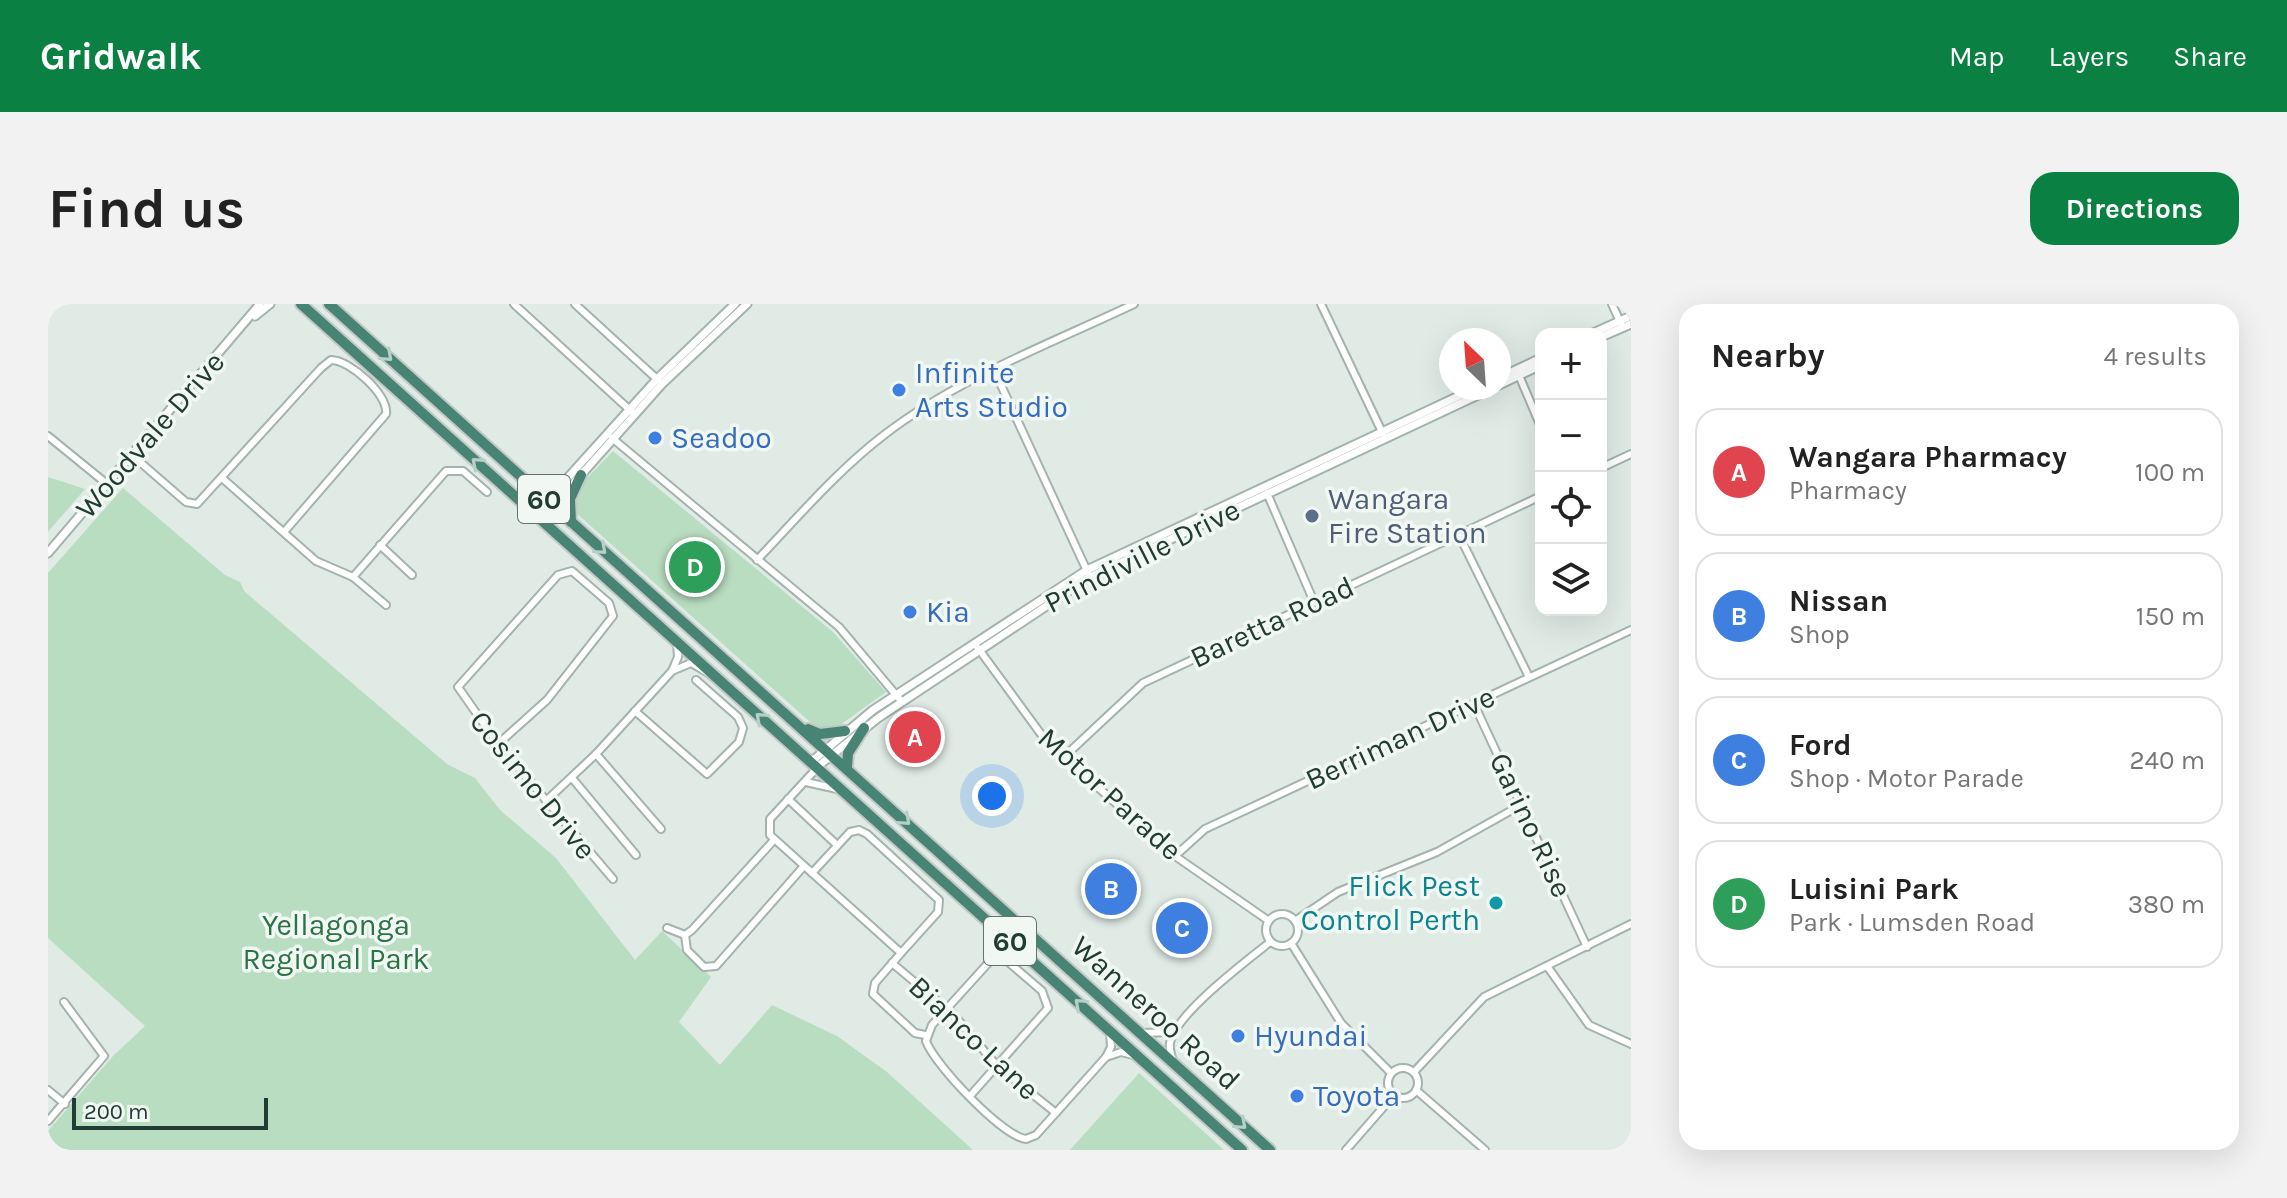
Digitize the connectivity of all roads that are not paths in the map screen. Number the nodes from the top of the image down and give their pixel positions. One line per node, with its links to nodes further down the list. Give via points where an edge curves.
1 (260, 304): 15 (street, Woodvale Drive)
2 (270, 304): 15 (street, Woodvale Drive)
3 (301, 304): 44 (highway, Wanneroo Road / 60, one-way to 3)
4 (329, 304): 37 (highway, Wanneroo Road / 60, one-way to 37)
5 (514, 304): 13 (street)
6 (527, 304): 13 (street)
7 (575, 304): 24 (street)
8 (735, 304): 24 (street)
9 (747, 304): 24 (street)
10 (1134, 304): 20 (street)
11 (1321, 304): 29 (street)
12 (1612, 304): 16 (street)
13 (521, 310): 27 (street)
14 (1631, 316): 16 (street)
15 (253, 317): 33 (street, Woodvale Drive)
16 (1625, 324): 17 (street)
17 (1607, 334)
18 (1535, 362): 21 (street)
19 (1535, 367): 21 (street)
20 (994, 370): 50 (street, via 883,436); 51 (street)
21 (1518, 373): 22 (street); 23 (street); 28 (street)
22 (1511, 375)
23 (1511, 377)
24 (660, 381): 27 (street)
25 (1452, 400): 29 (street, Prindiville Drive)
26 (1465, 400): 29 (street, Prindiville Drive)
27 (632, 412): 31 (street)
28 (1535, 413)
29 (1383, 435): 40 (street, Prindiville Drive)
30 (48, 436): 38 (street)
31 (610, 437): 35 (street); 39 (street); 50 (street)
32 (1631, 454): 34 (street)
33 (133, 456): 36 (street, via 191,504 204,499); 38 (street, Woodvale Drive)
34 (1607, 465)
35 (581, 475): 43 (street); 45 (highway, via 570,499)
36 (222, 478): 46 (street); 46 (street, via 327,363 346,365 383,399 386,414)
37 (525, 481): 39 (highway); 43 (highway, Wanneroo Road / 60)
38 (107, 484): 49 (street, Woodvale Drive)
39 (562, 484): 43 (street)
40 (1265, 489): 51 (street, Prindiville Drive); 54 (street)
41 (487, 492): 48 (street, via 463,471 449,469)
42 (1535, 499): 47 (street, Baretta Road)
43 (550, 504): 44 (street); 45 (highway, Wanneroo Road / 60)
44 (538, 517): 57 (highway, Wanneroo Road / 60)
45 (571, 523): 66 (highway, Wanneroo Road / 60, one-way to 66)
46 (284, 532): 53 (street, via 316,561)
47 (1459, 535): 54 (street, Baretta Road); 61 (street)
48 (380, 545): 52 (street); 53 (street)
49 (48, 553)
50 (757, 560): 63 (street, via 839,627)
51 (1088, 574): 58 (street, Prindiville Drive)
52 (412, 575)
53 (353, 577): 55 (street)
54 (1314, 602): 72 (street, Baretta Road, via 1143,683)
55 (386, 605)
56 (1631, 630): 61 (street, Berriman Drive)
57 (677, 643): 59 (street); 60 (highway, Wanneroo Road / 60)
58 (977, 647): 63 (street, Prindiville Drive); 72 (street, Motor Parade, via 1046,741)
59 (672, 671): 60 (street, via 691,663); 65 (street)
60 (711, 674): 73 (highway, Wanneroo Road / 60, one-way to 60)
61 (1529, 677): 64 (street, Berriman Drive)
62 (696, 680): 65 (street, via 738,717 743,728 739,742 707,774)
63 (899, 698): 67 (street, Prindiville Drive); 68 (street, Prindiville Drive)
64 (1474, 704): 80 (street, Garino Rise); 85 (street, Berriman Drive, via 1205,829)
65 (635, 711): 71 (street)
66 (799, 725): 68 (highway, via 820,734); 70 (highway, Wanneroo Road / 60)
67 (864, 728): 70 (street, Prindiville Drive); 74 (highway, via 848,753)
68 (845, 731): 70 (street, Prindiville Drive)
69 (498, 744): 69 (street, Cosimo Drive, via 534,714 611,620 609,603 575,572 561,573 458,687); 79 (street, Cosimo Drive)
70 (828, 751): 73 (street, Prindiville Drive); 74 (highway, Wanneroo Road / 60)
71 (596, 754): 75 (street); 81 (street)
72 (1065, 756): 85 (street, Motor Parade)
73 (814, 765): 76 (street); 77 (highway, Wanneroo Road / 60)
74 (847, 767): 104 (highway, Wanneroo Road / 60, one-way to 104)
75 (572, 778): 79 (street); 84 (street)
76 (802, 783): 77 (street, via 812,781); 78 (street)
77 (847, 793): 102 (highway, Wanneroo Road / 60, one-way to 77)
78 (788, 799): 82 (street, via 770,819); 83 (street)
79 (546, 801): 88 (street, Cosimo Drive)
80 (1521, 805): 90 (street, via 1437,852 1338,892); 96 (street, Garino Rise)
81 (661, 829)
82 (774, 840): 86 (street); 93 (street)
83 (837, 845): 87 (street); 97 (street, via 850,832 863,831 939,900 938,912)
84 (636, 855)
85 (1175, 856): 89 (street, Motor Parade)
86 (804, 866): 87 (street); 93 (street, via 716,966 707,968 695,959 686,948)
87 (812, 873): 97 (street)
88 (613, 879)
89 (1269, 921): 90 (street, via 1279,915); 94 (street)
90 (1295, 921): 95 (street, via 1298,932)
91 (1631, 924): 96 (street)
92 (667, 928): 93 (street)
93 (685, 935)
94 (1270, 942): 95 (street); 103 (street, via 1204,997)
95 (1291, 943): 112 (street, via 1341,1023)
96 (1587, 947): 99 (street)
97 (901, 953): 98 (street)
98 (892, 963): 101 (street, Bianco Lane); 105 (street, via 875,983 874,996 915,1033)
99 (1547, 966): 106 (street, via 1589,1025); 111 (street, via 1484,997)
100 (64, 1002): 117 (street, via 104,1056)
101 (946, 1010): 105 (street); 110 (street, Bianco Lane); 110 (street, via 996,958 1006,960 1042,991 1048,1008)
102 (1110, 1031): 107 (highway, Wanneroo Road / 60); 108 (street)
103 (1173, 1032): 104 (street); 109 (street)
104 (1142, 1033): 109 (highway, Wanneroo Road / 60)
105 (925, 1035): 116 (street, via 928,1048)
106 (1631, 1044)
107 (1137, 1056): 108 (street, via 1121,1052); 120 (highway, Wanneroo Road / 60)
108 (1106, 1057): 118 (street)
109 (1173, 1061): 121 (highway, Wanneroo Road / 60, one-way to 121)
110 (997, 1066): 116 (street); 118 (street, Bianco Lane)
111 (1414, 1072): 112 (street, via 1405,1067); 114 (street)
112 (1391, 1073): 115 (street, via 1387,1082)
113 (48, 1090): 117 (street)
114 (1416, 1090): 115 (street, via 1408,1097); 123 (street)
115 (1394, 1095): 122 (street)
116 (970, 1096): 118 (street, via 1021,1139 1036,1135)
117 (65, 1104): 119 (street)
118 (1056, 1113)
119 (48, 1121)
120 (1242, 1150)
121 (1270, 1150)
122 (1346, 1150)
123 (1485, 1150)

